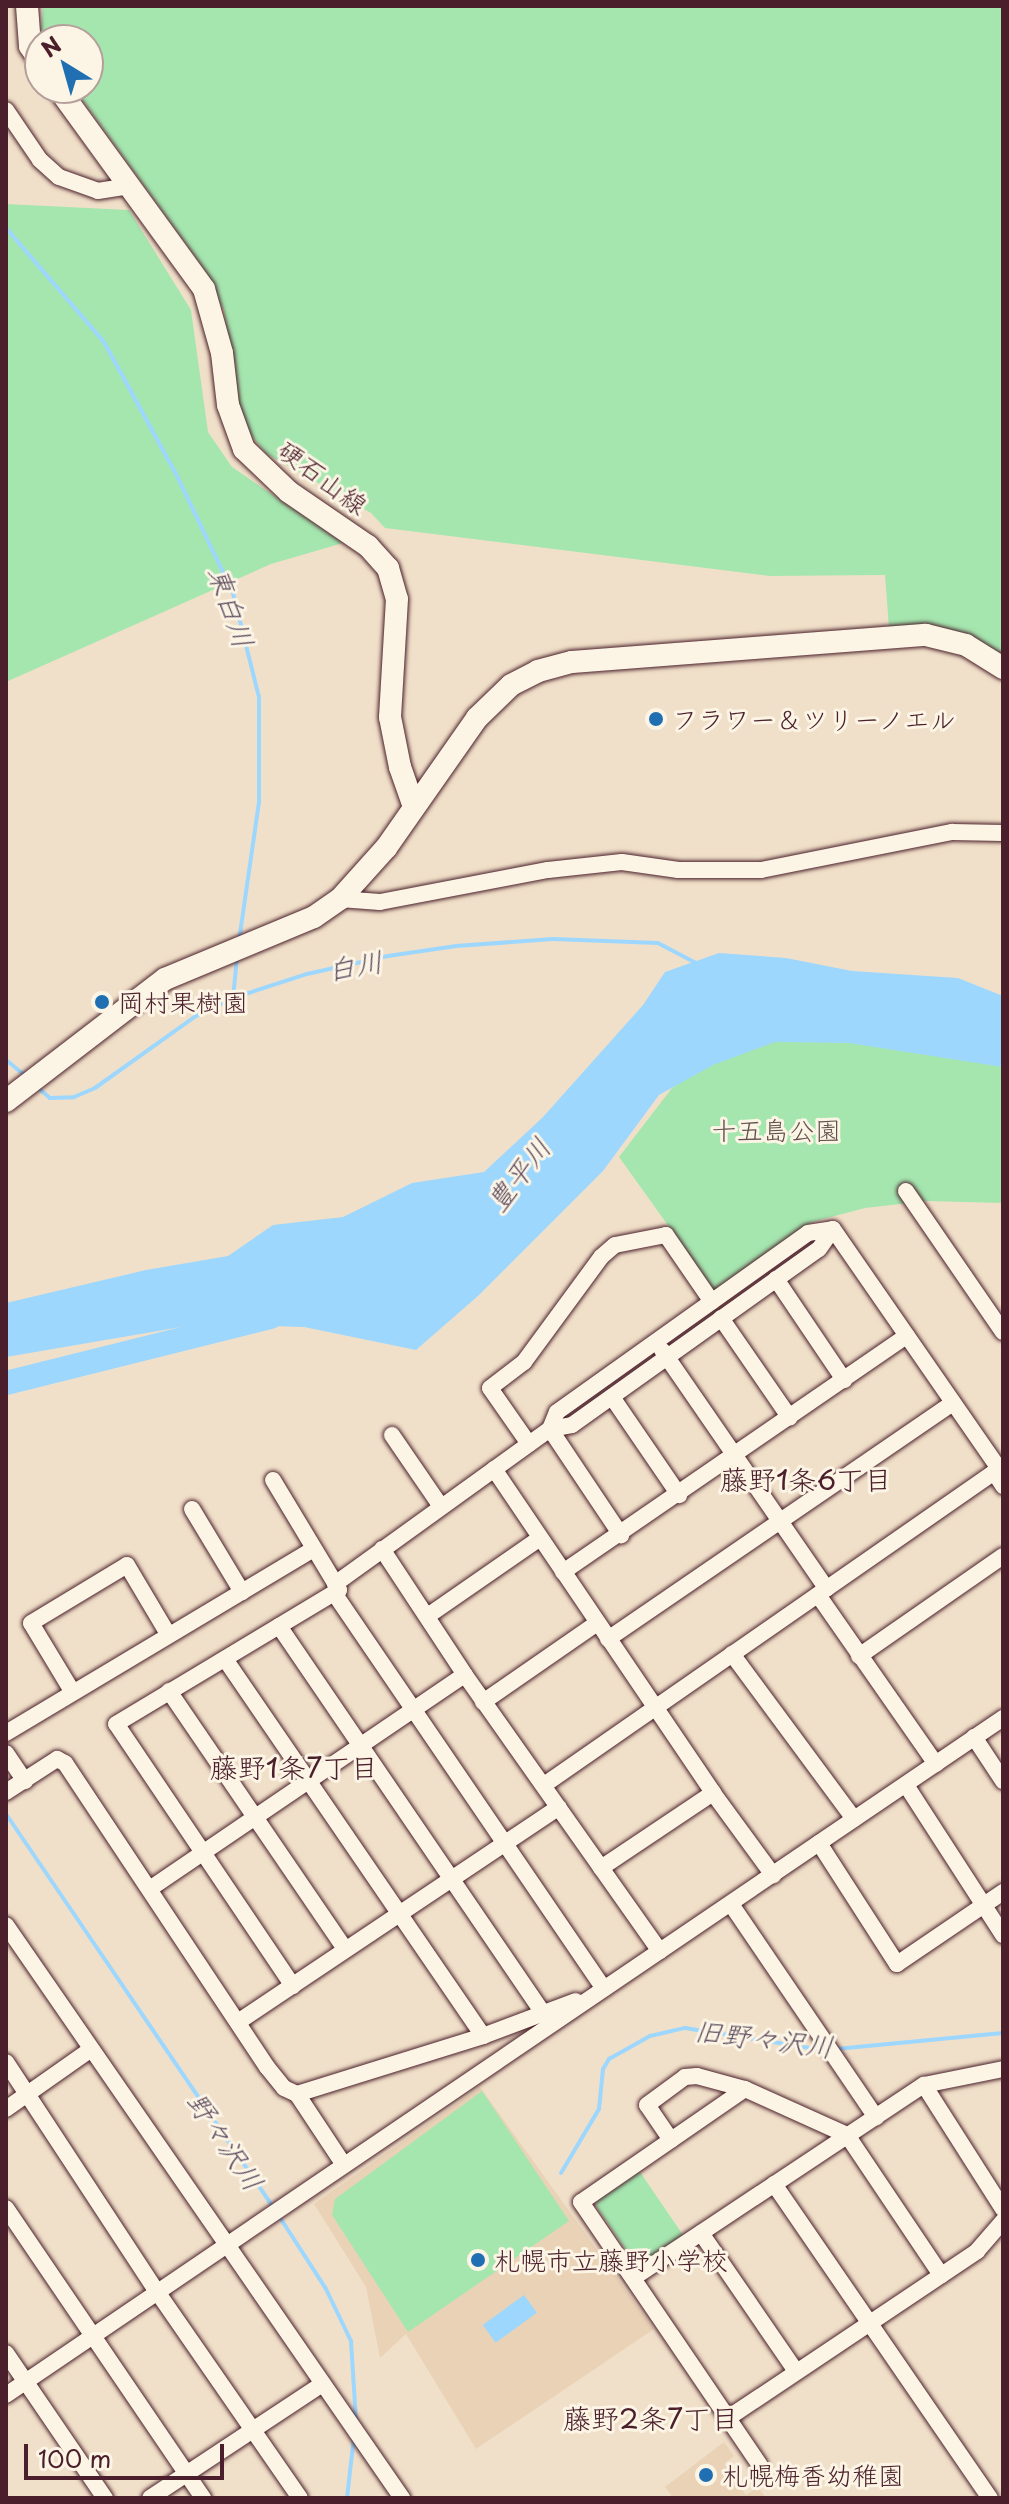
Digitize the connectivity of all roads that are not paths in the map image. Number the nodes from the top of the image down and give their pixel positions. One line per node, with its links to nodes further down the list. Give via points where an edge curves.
1 (70, 104): 3 (street, 硬石山線)
2 (6, 110): 3 (street, via 40,160 59,177 98,191)
3 (130, 186): 5 (street, 硬石山線, via 204,289 222,353 228,405 244,449 289,492 368,546 388,568 397,599 390,717)
4 (1003, 668): 5 (street, via 966,645 926,635 572,662 538,671 497,697)
5 (414, 807): 7 (street)
6 (1003, 833): 7 (street, via 952,832 761,870 678,870 622,862 548,870 380,902)
7 (340, 899): 8 (street, via 314,917 165,979)
8 (6, 1101)
9 (906, 1191): 14 (street)
10 (833, 1229): 11 (street, via 819,1249); 12 (street, via 808,1233); 15 (street)
11 (776, 1279): 13 (street); 18 (street)
12 (712, 1302): 16 (street); 24 (street, via 666,1235 615,1245 524,1362 490,1388)
13 (721, 1318): 17 (street); 21 (street)
14 (1003, 1332)
15 (907, 1336): 18 (street); 20 (street)
16 (656, 1342): 17 (street); 22 (street, via 557,1412)
17 (667, 1357): 19 (street); 25 (street)
18 (844, 1380): 21 (street)
19 (612, 1397): 22 (street, via 572,1425); 29 (street)
20 (953, 1403): 27 (street); 32 (street)
21 (790, 1418): 25 (street)
22 (550, 1429): 24 (street); 33 (street)
23 (392, 1435): 30 (street)
24 (529, 1444): 26 (street)
25 (734, 1457): 29 (street); 32 (street)
26 (494, 1469): 30 (street); 34 (street)
27 (1000, 1473): 41 (street)
28 (273, 1480): 35 (street)
29 (679, 1495): 33 (street)
30 (440, 1505): 36 (street)
31 (192, 1509): 40 (street)
32 (781, 1523): 41 (street); 46 (street)
33 (621, 1535): 38 (street)
34 (540, 1538): 38 (street); 42 (street)
35 (313, 1549): 39 (street); 40 (street)
36 (382, 1549): 39 (street); 42 (street)
37 (1003, 1556): 48 (street)
38 (563, 1572): 43 (street)
39 (334, 1588): 44 (street); 55 (street)
40 (242, 1592): 45 (street)
41 (822, 1592): 47 (street); 48 (street)
42 (429, 1615): 50 (street)
43 (597, 1623): 46 (street); 53 (street)
44 (279, 1626): 49 (street); 59 (street)
45 (168, 1634): 51 (street); 51 (street, via 127,1565 31,1623)
46 (608, 1639): 54 (street)
47 (732, 1654): 54 (street); 70 (street)
48 (859, 1656): 61 (street)
49 (225, 1659): 52 (street); 62 (street)
50 (465, 1675): 53 (street); 55 (street)
51 (72, 1691): 57 (street)
52 (169, 1691): 69 (street); 73 (street, via 116,1724)
53 (483, 1702): 64 (street)
54 (655, 1707): 64 (street); 67 (street)
55 (412, 1711): 59 (street); 72 (street)
56 (1003, 1718): 58 (street)
57 (6, 1733)
58 (974, 1737): 61 (street); 63 (street)
59 (361, 1746): 62 (street); 76 (street)
60 (6, 1753): 66 (street)
61 (936, 1764): 65 (street)
62 (308, 1781): 69 (street); 81 (street)
63 (1003, 1781)
64 (544, 1785): 68 (street)
65 (906, 1785): 70 (street); 80 (street)
66 (16, 1786): 77 (street, via 57,1759 65,1763)
67 (713, 1793): 74 (street); 75 (street)
68 (559, 1807): 72 (street); 74 (street)
69 (257, 1816): 73 (street); 84 (street)
70 (854, 1819): 71 (street)
71 (819, 1843): 75 (street); 80 (street, via 897,1964)
72 (504, 1845): 76 (street); 87 (street)
73 (202, 1853): 77 (street); 86 (street)
74 (601, 1868): 85 (street)
75 (773, 1875): 79 (street)
76 (452, 1879): 81 (street); 88 (street)
77 (151, 1888): 89 (street)
78 (1003, 1892): 80 (street)
79 (731, 1904): 85 (street); 99 (street)
80 (983, 1905): 83 (street)
81 (399, 1913): 84 (street); 90 (street)
82 (6, 1925): 91 (street)
83 (1003, 1935)
84 (345, 1949): 86 (street)
85 (660, 1951): 87 (street)
86 (293, 1986): 89 (street)
87 (604, 1989): 88 (street); 102 (street)
88 (544, 2014): 90 (street)
89 (238, 2022): 97 (street, via 284,2088)
90 (483, 2036): 97 (street)
91 (90, 2050): 96 (street); 108 (street)
92 (6, 2062): 96 (street)
93 (1003, 2069): 94 (street)
94 (924, 2085): 99 (street); 105 (street)
95 (745, 2089): 100 (street); 101 (street); 101 (street, via 685,2077 647,2105)
96 (27, 2094): 98 (street); 111 (street)
97 (297, 2094): 102 (street)
98 (6, 2109)
99 (876, 2117): 100 (street)
100 (847, 2135): 103 (street); 109 (street)
101 (671, 2140): 110 (street, via 581,2202)
102 (344, 2165): 108 (street)
103 (774, 2184): 107 (street); 112 (street)
104 (6, 2208): 113 (street)
105 (1003, 2209)
106 (1003, 2221): 109 (street, via 977,2251)
107 (701, 2233): 110 (street); 115 (street)
108 (227, 2246): 111 (street); 117 (street)
109 (941, 2275): 112 (street)
110 (633, 2278): 119 (street)
111 (158, 2293): 113 (street); 120 (street)
112 (868, 2322): 115 (street); 128 (street)
113 (93, 2336): 116 (street); 122 (street)
114 (6, 2353): 116 (street)
115 (796, 2371): 119 (street)
116 (25, 2381): 118 (street); 123 (street)
117 (322, 2384): 120 (street); 127 (street)
118 (6, 2395)
119 (728, 2418): 121 (street)
120 (254, 2431): 122 (street); 126 (street)
121 (760, 2465)
122 (188, 2476): 124 (street); 125 (street)
123 (105, 2498)
124 (150, 2498)
125 (203, 2498)
126 (300, 2498)
127 (402, 2498)
128 (990, 2498)

